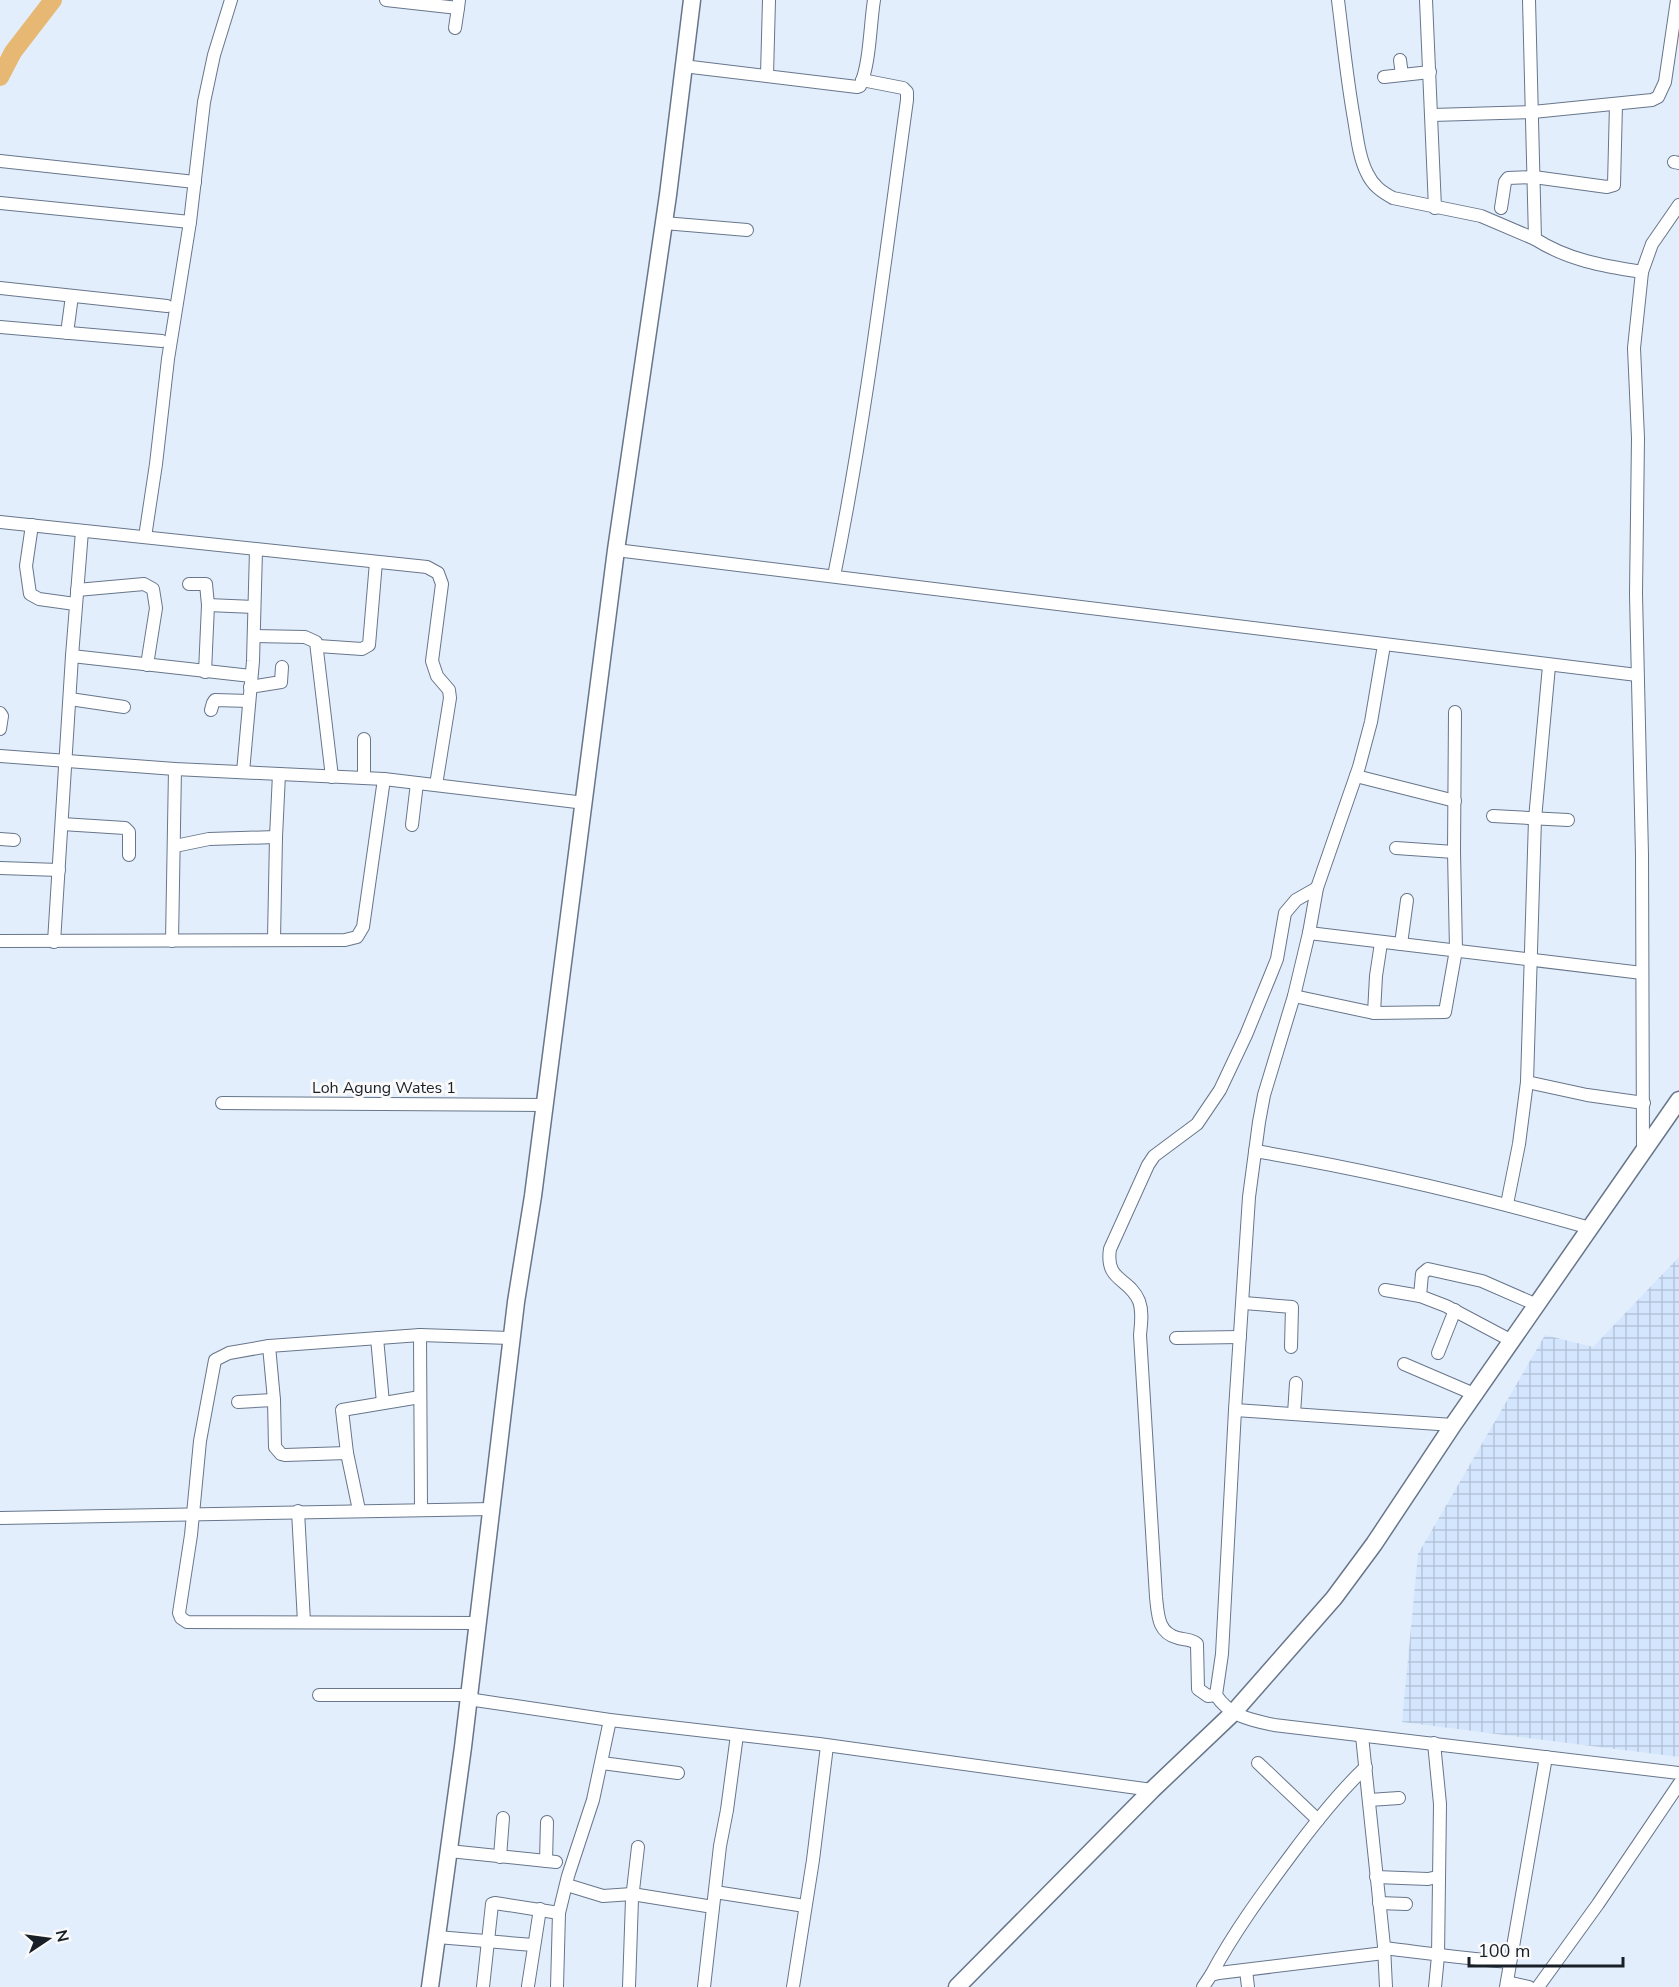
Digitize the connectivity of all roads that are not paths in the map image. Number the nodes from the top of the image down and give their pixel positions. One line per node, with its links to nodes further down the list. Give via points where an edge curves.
1 (231, 0): 24 (street, via 204,102)
2 (386, 0): 9 (street)
3 (692, 0): 13 (main road)
4 (769, 0): 15 (street)
5 (874, 0): 18 (street)
6 (1338, 0): 27 (street, via 1349,90 1367,173 1381,191 1394,198)
7 (1426, 0): 14 (street)
8 (1529, 0): 20 (street)
9 (459, 4): 11 (street)
10 (1677, 8): 19 (street, via 1663,90 1652,100)
11 (455, 28)
12 (1400, 60): 16 (street)
13 (683, 66): 15 (street); 30 (main road)
14 (1430, 72): 16 (street); 21 (street)
15 (767, 75): 18 (street, via 851,88 860,86)
16 (1402, 75): 17 (street)
17 (1384, 77)
18 (862, 80): 47 (street, via 903,88 907,100 848,508)
19 (1617, 104): 20 (street); 23 (street, via 1614,185)
20 (1533, 112): 21 (street); 23 (street)
21 (1432, 115): 27 (street)
22 (0, 161): 24 (street)
23 (1534, 177): 28 (street, via 1505,180); 32 (street)
24 (195, 182): 29 (street)
25 (0, 203): 29 (street)
26 (1679, 205): 33 (street, via 1652,244)
27 (1436, 208): 32 (street, via 1481,216)
28 (1501, 208)
29 (190, 222): 43 (street)
30 (664, 223): 31 (street); 45 (main road)
31 (747, 230)
32 (1535, 239): 33 (street, via 1594,264)
33 (1642, 272): 61 (street, via 1634,348 1638,428)
34 (0, 288): 35 (street)
35 (72, 296): 36 (street); 38 (street)
36 (167, 306)
37 (0, 327): 38 (street)
38 (67, 333): 39 (street)
39 (162, 341)
40 (0, 522): 41 (street)
41 (32, 525): 42 (street); 50 (street, via 26,566 30,594)
42 (82, 531): 43 (street); 49 (street)
43 (145, 537): 44 (street)
44 (256, 550): 46 (street); 52 (street)
45 (616, 550): 47 (street); 83 (main road)
46 (376, 562): 55 (street, via 369,645 362,649); 81 (street, via 427,567 441,577 432,661 450,698)
47 (834, 576): 54 (street)
48 (189, 584): 51 (street, via 206,584)
49 (77, 590): 50 (street); 57 (street, via 144,584 153,589 156,608)
50 (75, 604): 56 (street)
51 (208, 605): 52 (street); 60 (street)
52 (254, 607): 53 (street)
53 (254, 636): 55 (street, via 305,637); 62 (street)
54 (1384, 645): 58 (street); 76 (street, via 1371,722)
55 (318, 646): 77 (street)
56 (72, 656): 57 (street); 63 (street)
57 (147, 665): 60 (street)
58 (1549, 666): 61 (street); 85 (street)
59 (282, 667): 62 (street, via 280,682)
60 (204, 672): 62 (street)
61 (1637, 675): 109 (street)
62 (251, 682): 64 (street)
63 (70, 699): 65 (street); 72 (street)
64 (249, 701): 66 (street, via 215,700); 74 (street)
65 (123, 707)
66 (212, 711)
67 (1455, 712): 82 (street)
68 (0, 713): 69 (street)
69 (0, 729)
70 (364, 739): 78 (street)
71 (0, 756): 72 (street)
72 (65, 762): 73 (street); 87 (street)
73 (175, 769): 74 (street); 92 (street)
74 (243, 772): 75 (street)
75 (279, 774): 77 (street); 89 (street)
76 (1356, 776): 82 (street); 98 (street)
77 (332, 777): 78 (street)
78 (364, 778): 79 (street)
79 (384, 779): 80 (street); 101 (street, via 361,932 345,940)
80 (417, 783): 81 (street); 88 (street)
81 (436, 785): 83 (street)
82 (1455, 801): 94 (street)
83 (585, 803): 116 (main road)
84 (1492, 816): 85 (street)
85 (1535, 819): 86 (street); 108 (street)
86 (1568, 820)
87 (62, 824): 95 (street, via 125,828 129,832); 97 (street)
88 (412, 825)
89 (276, 837): 92 (street, via 209,839); 101 (street)
90 (0, 839): 91 (street)
91 (14, 840)
92 (175, 846): 103 (street)
93 (1396, 848): 94 (street)
94 (1454, 852): 107 (street)
95 (129, 855)
96 (0, 868): 97 (street)
97 (59, 870): 104 (street)
98 (1317, 888): 100 (street); 155 (street, via 1296,900 1285,913 1271,974 1220,1090 1197,1124 1154,1156 1148,1165 1108,1259 1112,1273 1133,1290 1140,1303 1160,1624 1167,1633 1197,1644 1198,1689 1208,1696)
99 (1407, 900): 106 (street)
100 (1309, 933): 105 (street); 110 (street)
101 (274, 939): 103 (street)
102 (0, 941): 104 (street)
103 (172, 941): 104 (street)
104 (54, 942)
105 (1381, 943): 106 (street); 111 (street)
106 (1401, 944): 107 (street)
107 (1456, 950): 108 (street); 111 (street, via 1445,1012)
108 (1531, 961): 109 (street); 112 (street)
109 (1642, 973): 115 (street)
110 (1294, 996): 111 (street); 117 (street, via 1264,1095)
111 (1374, 1013)
112 (1527, 1082): 115 (street); 119 (street)
113 (1679, 1100): 118 (main road)
114 (222, 1103): 116 (street, Loh Agung Wates 1)
115 (1644, 1103): 118 (street)
116 (545, 1105): 129 (main road)
117 (1255, 1151): 119 (street, via 1371,1172); 123 (street)
118 (1643, 1153): 120 (main road)
119 (1507, 1204): 120 (street)
120 (1590, 1228): 124 (main road)
121 (1385, 1290): 122 (street)
122 (1420, 1296): 124 (street, via 1422,1274 1428,1269 1482,1281); 125 (street)
123 (1244, 1303): 127 (street); 133 (street, via 1292,1307)
124 (1538, 1305): 131 (main road)
125 (1455, 1310): 131 (street); 134 (street)
126 (420, 1335): 128 (street); 129 (street); 138 (street)
127 (1240, 1337): 130 (street); 142 (street)
128 (377, 1338): 132 (street); 141 (street)
129 (512, 1338): 147 (main road)
130 (1176, 1338)
131 (1512, 1341): 137 (main road)
132 (269, 1346): 139 (street); 150 (street, via 229,1353 216,1360 200,1441)
133 (1291, 1347)
134 (1438, 1353)
135 (1404, 1364): 137 (street)
136 (1296, 1383): 143 (street)
137 (1474, 1394): 144 (main road)
138 (420, 1397): 141 (street); 146 (street)
139 (274, 1400): 140 (street); 145 (street, via 275,1447 281,1454)
140 (238, 1402)
141 (383, 1403): 145 (street, via 342,1410)
142 (1235, 1410): 143 (street); 155 (street, via 1222,1654)
143 (1294, 1414): 144 (street)
144 (1453, 1425): 157 (main road, via 1374,1544)
145 (347, 1453): 148 (street)
146 (421, 1509): 147 (street); 148 (street)
147 (492, 1509): 153 (main road)
148 (359, 1510): 149 (street)
149 (298, 1511): 150 (street); 152 (street)
150 (193, 1513): 151 (street); 152 (street, via 181,1618 187,1622)
151 (0, 1518)
152 (304, 1622): 153 (street)
153 (478, 1623): 156 (main road)
154 (319, 1695): 156 (street)
155 (1216, 1695): 157 (street, via 1222,1705)
156 (469, 1697): 158 (street); 177 (main road)
157 (1239, 1716): 160 (street, via 1274,1725); 170 (main road)
158 (610, 1720): 159 (street); 165 (street)
159 (737, 1735): 162 (street); 182 (street)
160 (1362, 1736): 161 (street); 166 (street)
161 (1434, 1743): 163 (street); 180 (street, via 1440,1804)
162 (826, 1746): 170 (street); 186 (street)
163 (1546, 1757): 168 (street); 195 (street)
164 (1258, 1762): 174 (street)
165 (602, 1763): 167 (street); 181 (street)
166 (1366, 1767): 172 (street); 174 (street)
167 (678, 1773)
168 (1679, 1773)
169 (1679, 1784): 212 (street)
170 (1152, 1790): 206 (main road)
171 (1399, 1798): 172 (street)
172 (1369, 1800): 179 (street)
173 (503, 1818): 178 (street)
174 (1318, 1820): 197 (street, via 1240,1924)
175 (547, 1822): 178 (street, via 551,1861)
176 (638, 1847): 183 (street)
177 (449, 1851): 178 (street); 190 (main road)
178 (500, 1857)
179 (1376, 1877): 180 (street); 184 (street)
180 (1437, 1877): 194 (street)
181 (567, 1885): 183 (street, via 603,1896); 189 (street)
182 (715, 1892): 186 (street); 187 (street)
183 (632, 1894): 187 (street); 203 (street)
184 (1379, 1903): 185 (street); 193 (street)
185 (1406, 1904)
186 (805, 1906): 205 (street)
187 (713, 1907): 204 (street)
188 (540, 1909): 189 (street); 191 (street, via 492,1903); 192 (street)
189 (560, 1913): 202 (street)
190 (437, 1937): 191 (street); 200 (main road)
191 (487, 1942): 192 (street); 201 (street)
192 (533, 1945): 199 (street)
193 (1384, 1950): 194 (street); 196 (street); 209 (street)
194 (1438, 1956): 195 (street); 210 (street)
195 (1509, 1962): 198 (street)
196 (1246, 1970): 197 (street); 208 (street)
197 (1211, 1975): 207 (street)
198 (1506, 1984): 211 (street)
199 (528, 1986)
200 (430, 1987)
201 (483, 1987)
202 (557, 1987)
203 (628, 1987)
204 (704, 1987)
205 (793, 1987)
206 (957, 1987)
207 (1203, 1987)
208 (1248, 1987)
209 (1386, 1987)
210 (1435, 1987)
211 (1529, 1987)
212 (1538, 1987)

